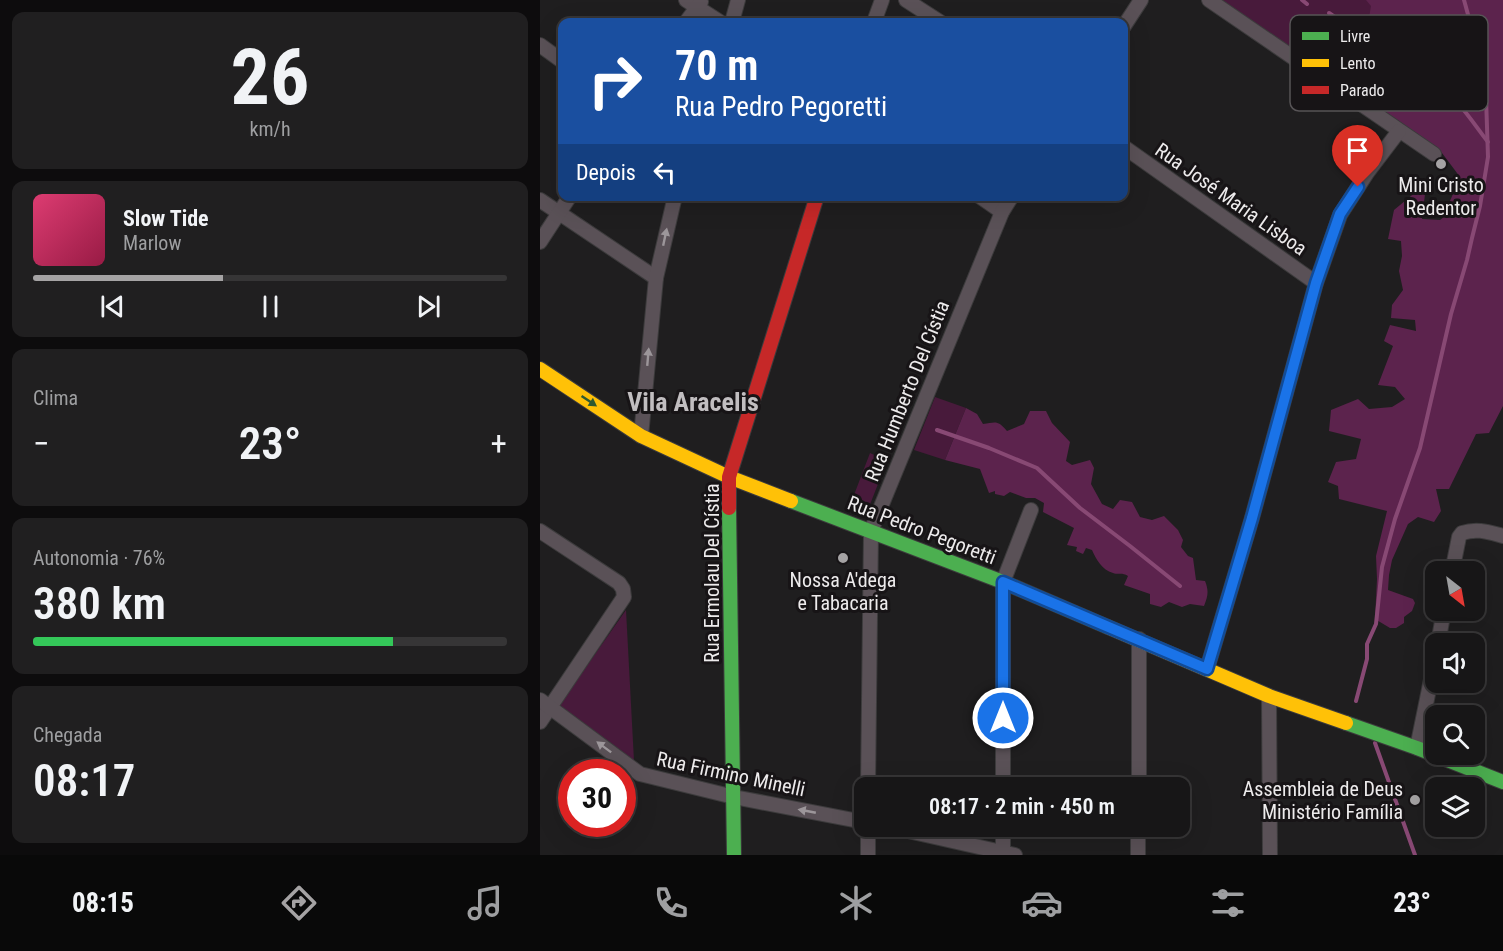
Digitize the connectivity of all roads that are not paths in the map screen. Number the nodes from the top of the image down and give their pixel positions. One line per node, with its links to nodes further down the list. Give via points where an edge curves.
1 (738, 0): 9 (street)
2 (882, 0): 10 (street)
3 (906, 0): 11 (street)
4 (1142, 0): 12 (street)
5 (1209, 0): 14 (street)
6 (695, 2): 7 (street); 8 (street)
7 (688, 18)
8 (715, 18)
9 (733, 18)
10 (875, 18)
11 (934, 18)
12 (1128, 20)
13 (540, 45): 15 (street)
14 (1290, 56)
15 (558, 57)
16 (1370, 111): 17 (street)
17 (1399, 131): 19 (street); 30 (street, via 1340,214)
18 (1128, 150): 30 (street, Rua José Maria Lisboa)
19 (1434, 154)
20 (540, 200): 27 (street)
21 (567, 201): 27 (street)
22 (674, 201): 29 (street, one-way to 22)
23 (815, 201): 33 (street, Rua Ermolau Del Cístia)
24 (986, 201): 26 (street)
25 (1009, 201): 26 (street, Rua Humberto Del Cístia)
26 (1002, 212): 36 (street, Rua Humberto Del Cístia)
27 (559, 213): 28 (street); 29 (street)
28 (540, 242)
29 (656, 278): 32 (street, one-way to 29)
30 (1316, 283): 41 (street)
31 (540, 369): 32 (street, Rua Pedro Pegoretti, one-way to 32)
32 (641, 436): 33 (street, Rua Pedro Pegoretti)
33 (729, 477): 36 (street, Rua Pedro Pegoretti); 51 (street, Rua Ermolau Del Cístia)
34 (1031, 510): 39 (street)
35 (540, 531): 44 (street, via 619,583 624,597)
36 (871, 531): 39 (street, Rua Pedro Pegoretti); 47 (street, Rua Humberto Del Cístia)
37 (1503, 536): 38 (street, via 1478,530 1462,533)
38 (1454, 561)
39 (1003, 582): 40 (street, Rua Pedro Pegoretti); 48 (street)
40 (1139, 639): 41 (street, Rua Pedro Pegoretti); 49 (street)
41 (1207, 669): 43 (street, Rua Pedro Pegoretti)
42 (1428, 693): 46 (street)
43 (1269, 696): 46 (street, Rua Pedro Pegoretti); 61 (street)
44 (545, 704): 45 (street); 51 (street, Rua Firmino Minelli, one-way to 44, via 640,774)
45 (540, 722)
46 (1417, 748): 50 (street, Rua Pedro Pegoretti)
47 (868, 777)
48 (1003, 777)
49 (1138, 777)
50 (1503, 782)
51 (734, 797): 52 (street, Rua Firmino Minelli, one-way to 51); 58 (street, Rua Ermolau Del Cístia)
52 (854, 820)
53 (868, 837): 59 (street)
54 (934, 837): 57 (street)
55 (1005, 837): 57 (street)
56 (1138, 837): 60 (street)
57 (1007, 854)
58 (734, 855)
59 (868, 855)
60 (1138, 855)
61 (1270, 855)

